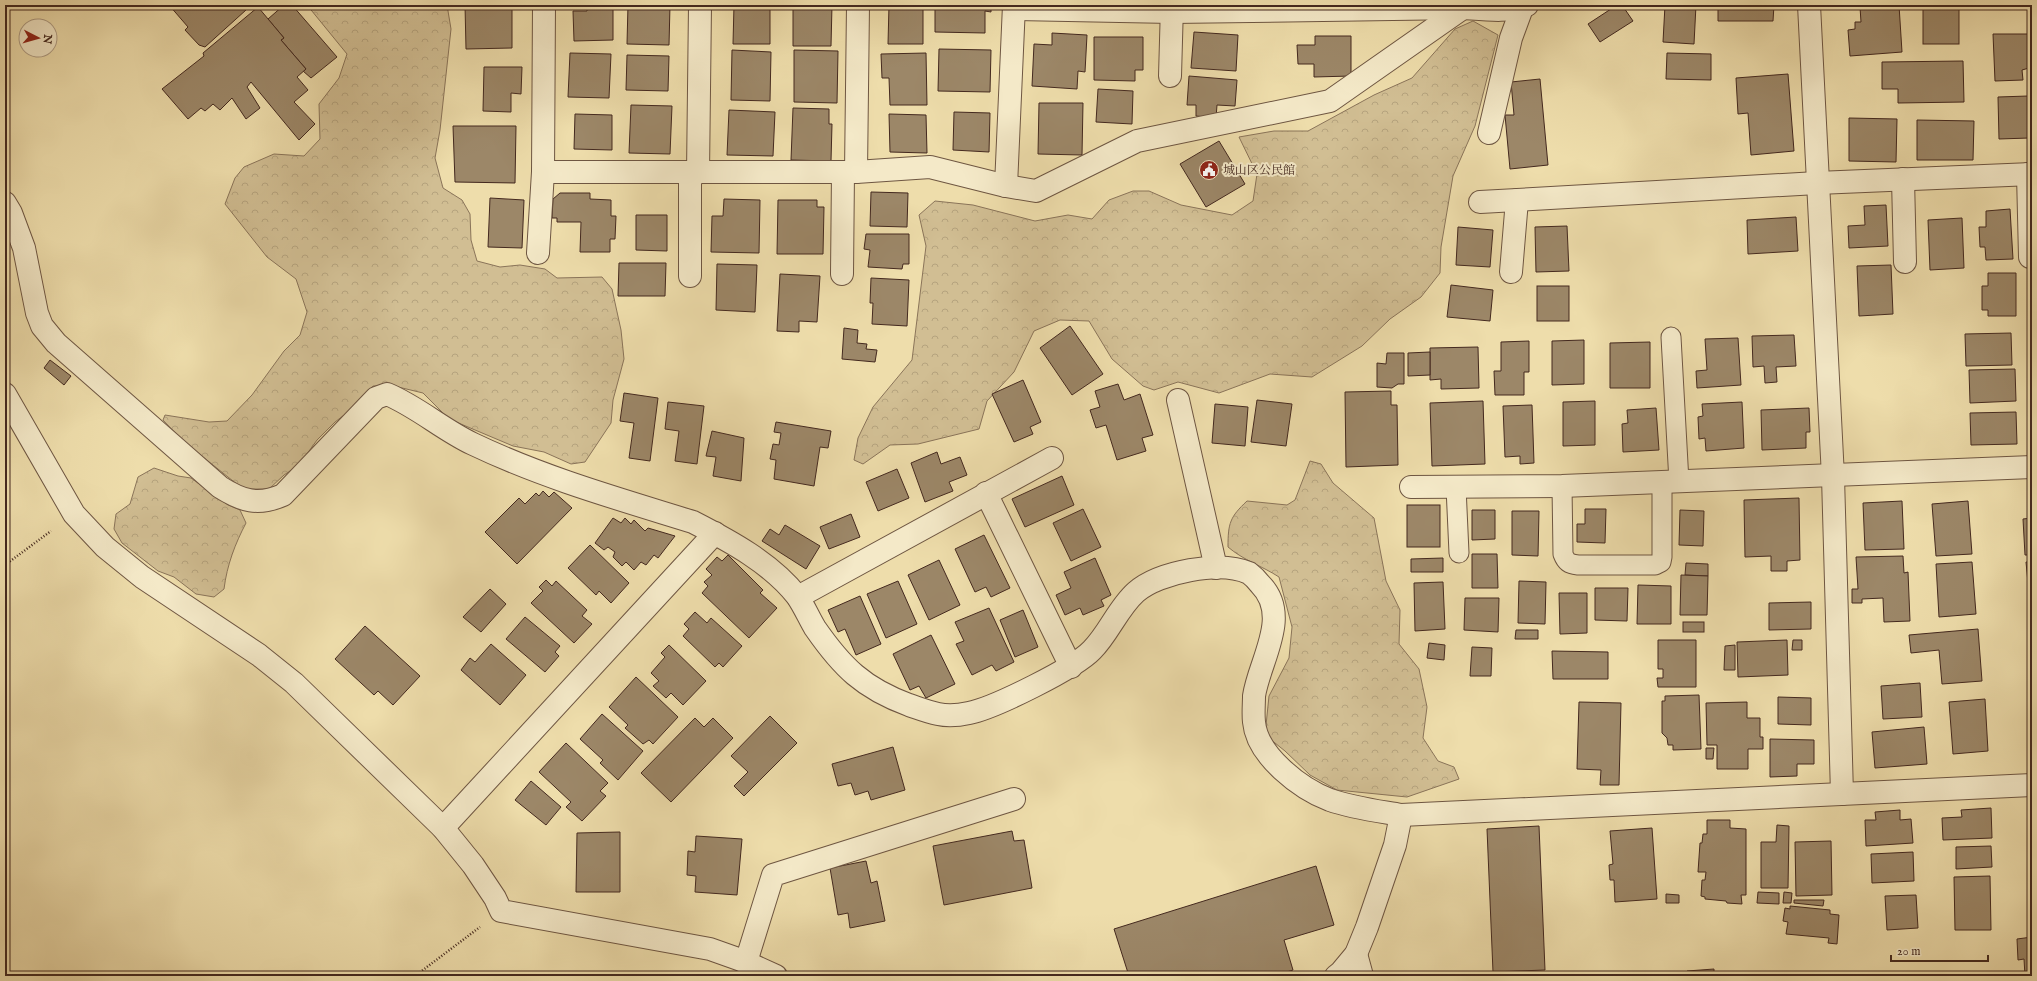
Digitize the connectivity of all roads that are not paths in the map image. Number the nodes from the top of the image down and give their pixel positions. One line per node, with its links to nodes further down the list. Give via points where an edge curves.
1 (544, 5): 12 (street)
2 (700, 5): 14 (street)
3 (858, 5): 13 (street)
4 (1808, 5): 17 (street)
5 (1462, 6): 6 (street, via 1500,9); 8 (street); 18 (street, via 1330,101 1137,141 1036,191)
6 (1524, 6): 11 (street, via 1511,38)
7 (1014, 7): 9 (street); 18 (street)
8 (1328, 7): 9 (street)
9 (1172, 8): 10 (street)
10 (1170, 76)
11 (1489, 133)
12 (543, 172): 14 (street); 22 (street)
13 (850, 172): 14 (street); 18 (street, via 930,168); 26 (street)
14 (694, 173): 27 (street)
15 (2030, 174): 16 (street); 23 (street)
16 (1903, 179): 17 (street); 24 (street)
17 (1817, 183): 19 (street); 33 (street)
18 (1006, 186)
19 (1517, 200): 20 (street); 25 (street)
20 (1480, 202)
21 (5, 204): 39 (street, via 24,248 42,326 56,343 220,487 234,496 268,501 283,495 376,398 387,394 472,443 536,471 693,522)
22 (538, 253)
23 (2030, 257)
24 (1905, 262)
25 (1511, 272)
26 (842, 274)
27 (690, 276)
28 (1671, 337): 34 (lane)
29 (5, 394): 48 (street, via 74,514 105,547 142,577 259,655 294,683)
30 (1178, 400): 41 (street)
31 (1052, 458): 38 (street)
32 (2032, 467): 33 (street)
33 (1833, 477): 34 (street); 45 (street)
34 (1670, 482): 35 (street); 35 (lane, via 1662,557 1655,565 1578,565 1566,561 1563,554)
35 (1562, 486): 37 (street)
36 (1411, 487): 37 (street)
37 (1456, 487): 40 (lane)
38 (986, 494): 42 (street); 43 (street)
39 (715, 533): 42 (street, via 751,555); 48 (street)
40 (1459, 552)
41 (1216, 568): 43 (street, via 1182,572 1145,585 1134,594 1092,651); 47 (street, via 1227,567 1250,574 1265,589 1272,603 1274,623 1267,656 1254,695 1254,725 1264,750 1290,777 1329,800)
42 (798, 597): 43 (street, via 838,658 861,681 888,697 940,715 968,713 988,707)
43 (1071, 667)
44 (2032, 785): 45 (street)
45 (1842, 794): 47 (street)
46 (1014, 799): 50 (street, via 773,875)
47 (1401, 815): 49 (street, via 1395,846)
48 (443, 828): 50 (street, via 473,865 501,911 710,950)
49 (1356, 954): 52 (street); 53 (street)
50 (746, 962): 51 (street)
51 (776, 976)
52 (1336, 976)
53 (1362, 976)

